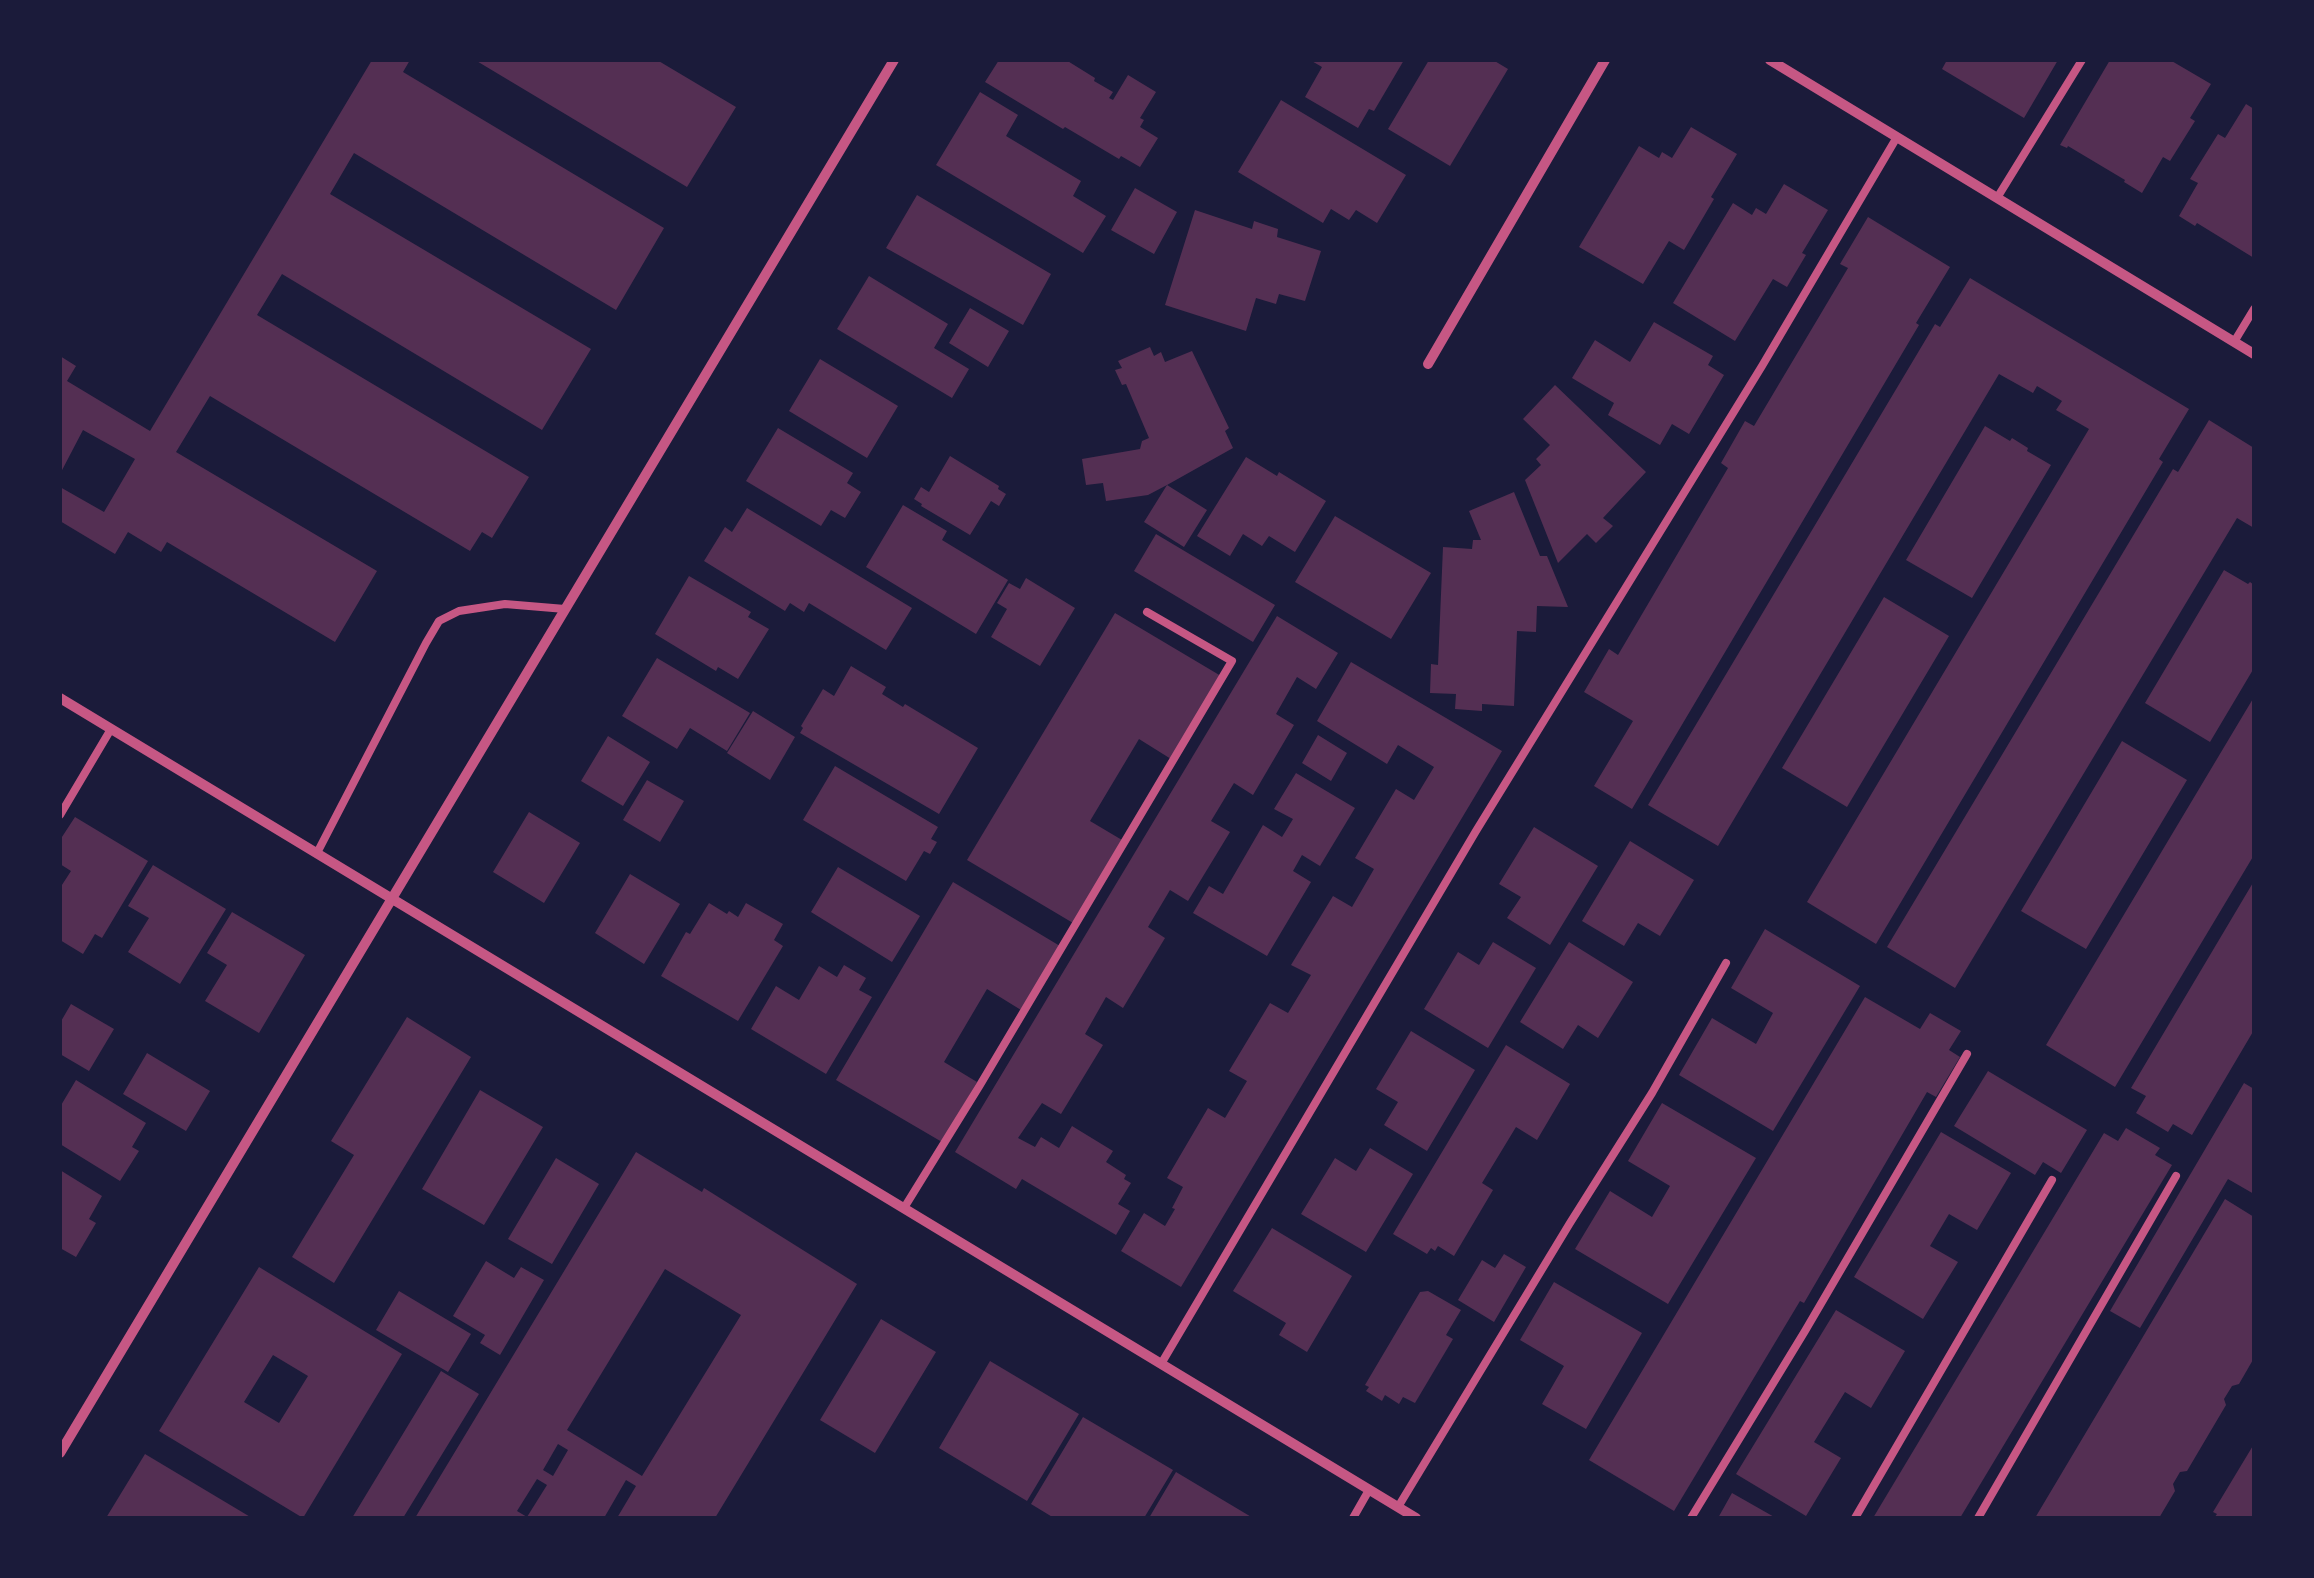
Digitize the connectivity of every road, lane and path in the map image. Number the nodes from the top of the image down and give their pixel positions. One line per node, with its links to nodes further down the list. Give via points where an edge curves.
1 (894, 60): 11 (street)
2 (1605, 60): 10 (street)
3 (1770, 60): 5 (street)
4 (2082, 60): 6 (lane)
5 (1897, 137): 6 (street); 23 (lane)
6 (1997, 198): 8 (street)
7 (2254, 310): 8 (lane)
8 (2234, 342): 9 (street)
9 (2254, 354)
10 (1428, 364)
11 (565, 609): 16 (lane, via 505,604 459,610 440,621); 17 (street)
12 (1147, 612): 22 (lane, via 1232,661)
13 (60, 698): 14 (street)
14 (111, 729): 15 (lane); 16 (street)
15 (60, 815)
16 (317, 853): 17 (street)
17 (392, 899): 22 (street); 24 (street)
18 (1726, 963): 26 (lane)
19 (1967, 1054): 29 (lane)
20 (2176, 1176): 31 (lane)
21 (2052, 1180): 30 (lane)
22 (904, 1208): 23 (street)
23 (1161, 1364): 25 (street)
24 (60, 1454)
25 (1369, 1490): 26 (street); 27 (lane)
26 (1398, 1507): 28 (street)
27 (1352, 1518)
28 (1416, 1518)
29 (1691, 1518)
30 (1855, 1518)
31 (1978, 1518)

